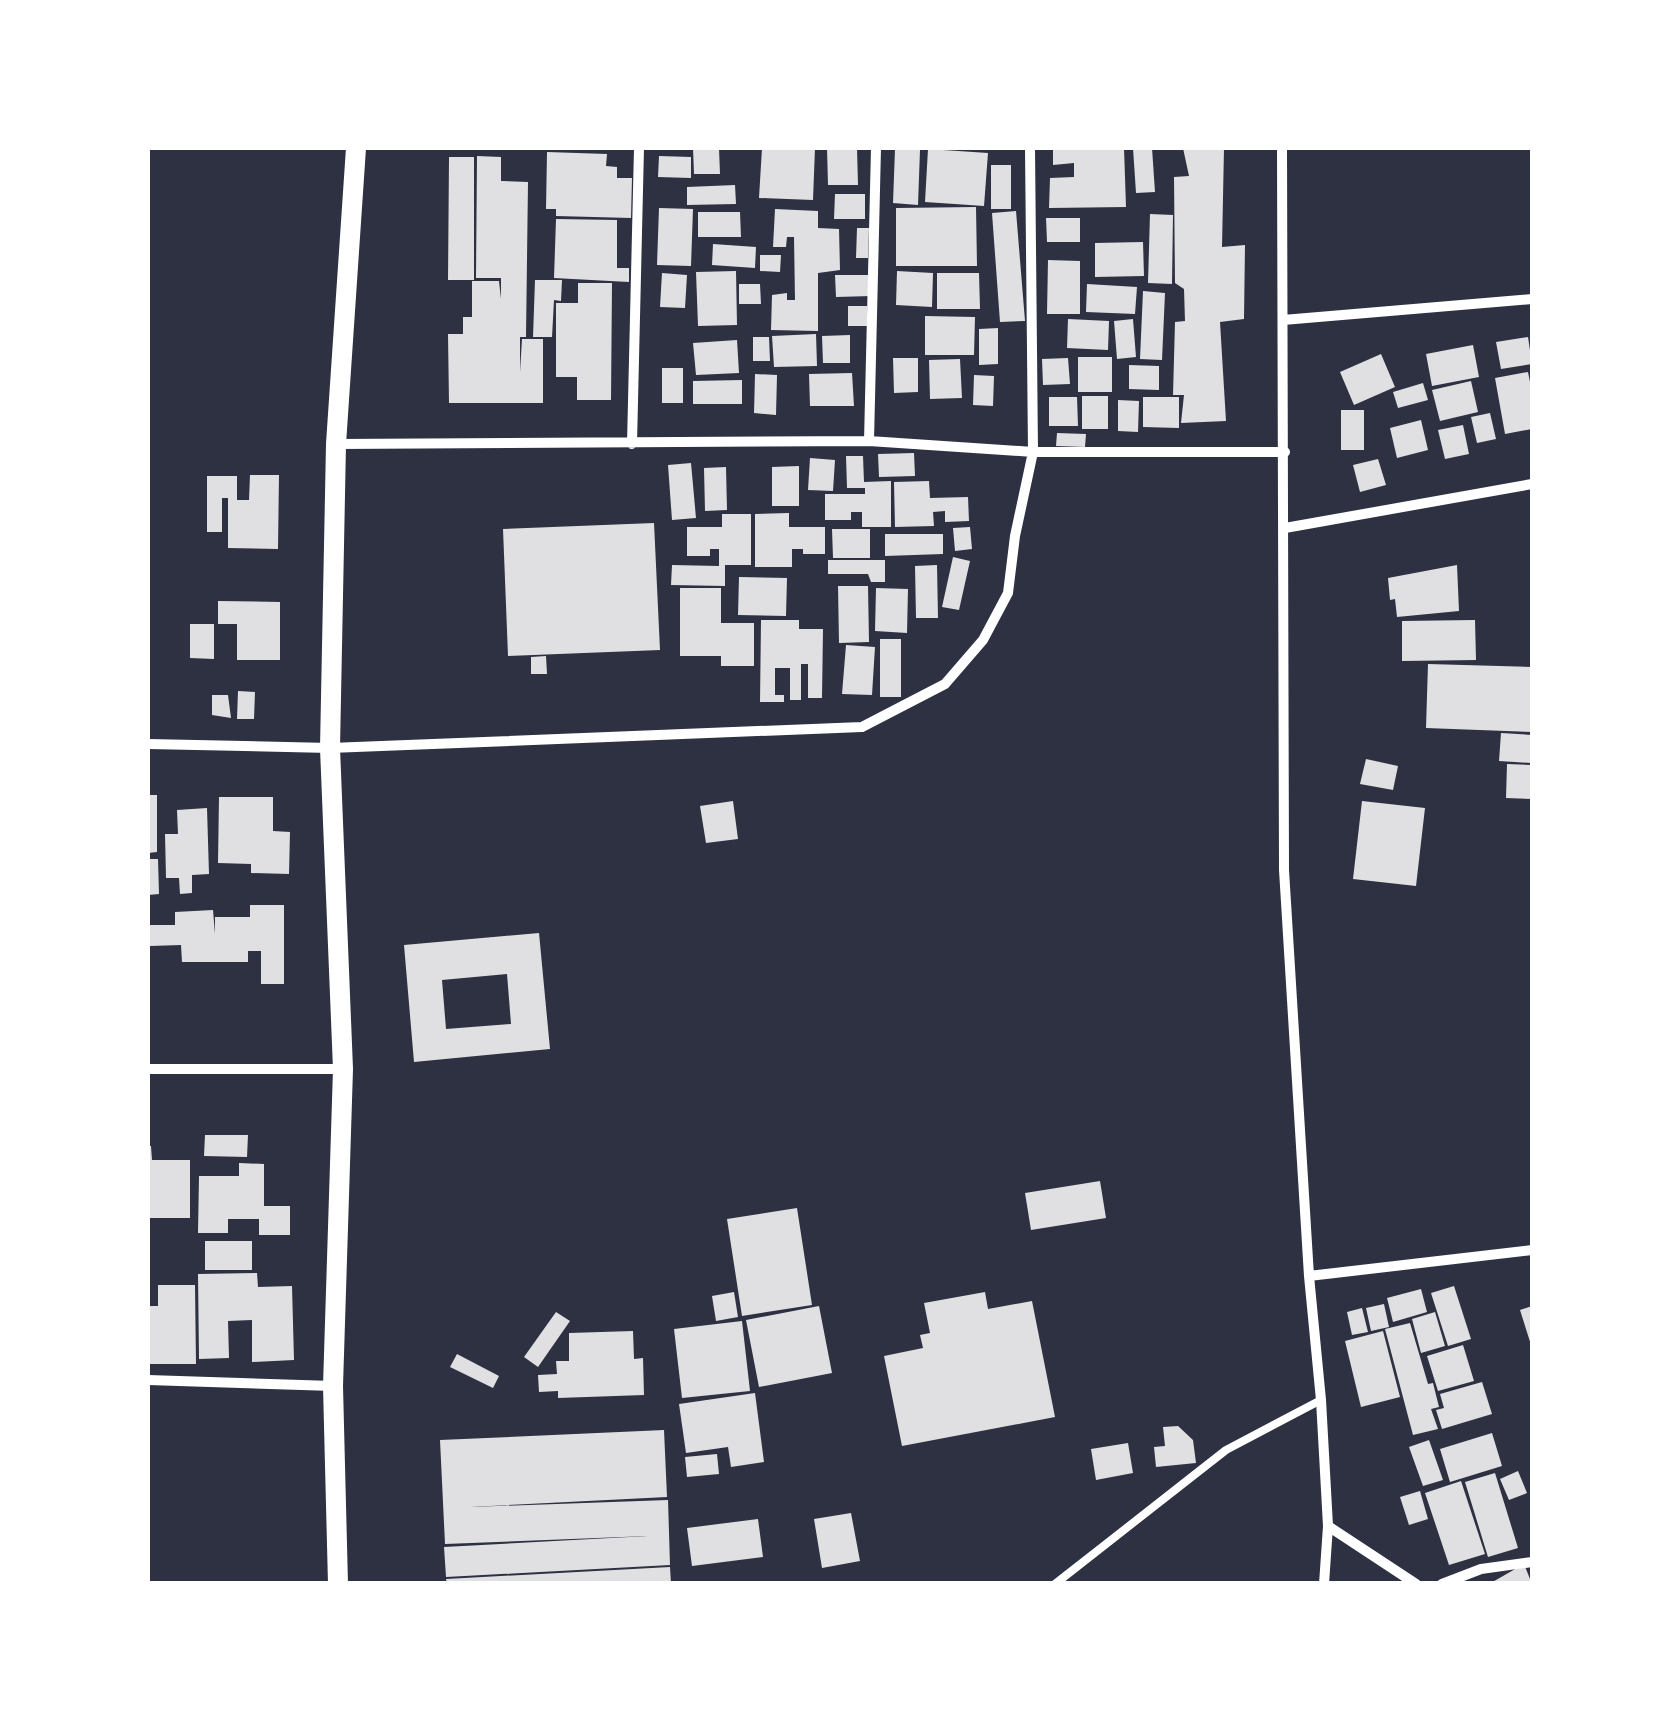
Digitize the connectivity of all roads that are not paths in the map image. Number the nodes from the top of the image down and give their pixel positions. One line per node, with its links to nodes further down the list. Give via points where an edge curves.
1 (356, 148): 9 (main road)
2 (640, 148): 10 (street)
3 (876, 148): 8 (street)
4 (1030, 148): 11 (street)
5 (1282, 148): 7 (street)
6 (1532, 299): 7 (street)
7 (1284, 320): 12 (street)
8 (869, 441): 10 (street); 11 (street)
9 (336, 444): 10 (street); 16 (main road)
10 (632, 444)
11 (1033, 452): 12 (street); 16 (street, via 1008,593 983,640 945,684 862,727)
12 (1285, 452): 14 (street)
13 (1532, 484): 14 (street)
14 (1285, 528): 20 (street, via 1284,870)
15 (148, 744): 16 (street)
16 (330, 748): 18 (main road)
17 (148, 1068): 18 (street)
18 (343, 1068): 22 (main road)
19 (1532, 1250): 20 (street)
20 (1309, 1276): 23 (street)
21 (148, 1380): 22 (street)
22 (333, 1386): 26 (main road)
23 (1321, 1400): 24 (street); 27 (lane, via 1226,1450)
24 (1328, 1526): 28 (street); 29 (street)
25 (1532, 1562): 30 (street, via 1481,1569)
26 (338, 1584)
27 (1055, 1584)
28 (1324, 1584)
29 (1416, 1584)
30 (1442, 1584)

